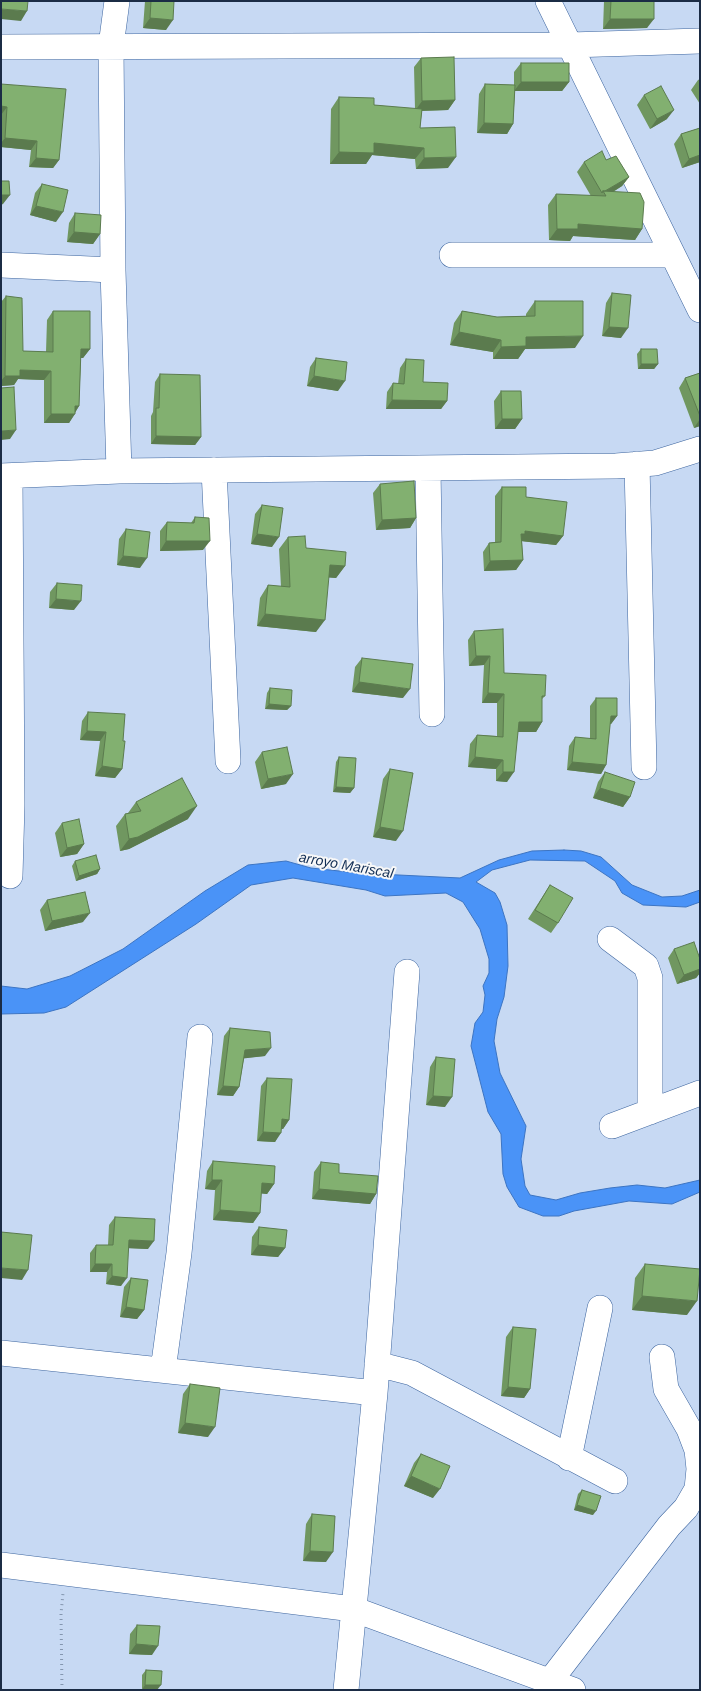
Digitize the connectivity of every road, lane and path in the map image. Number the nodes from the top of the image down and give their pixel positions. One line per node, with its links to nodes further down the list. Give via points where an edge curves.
1 (117, 1): 5 (street)
2 (548, 1): 4 (street)
3 (700, 41): 4 (street)
4 (570, 45): 5 (street); 8 (street)
5 (111, 46): 6 (street); 10 (street)
6 (1, 47)
7 (452, 255): 8 (street)
8 (672, 255): 11 (street)
9 (1, 264): 10 (street)
10 (113, 270): 16 (street)
11 (700, 310)
12 (700, 449): 13 (street, via 655,463)
13 (637, 464): 14 (street); 20 (street)
14 (428, 468): 15 (street); 18 (street)
15 (214, 470): 16 (street); 19 (street)
16 (119, 471): 17 (street)
17 (6, 476): 21 (street, via 12,805)
18 (432, 714)
19 (228, 761)
20 (644, 767)
21 (10, 876)
22 (610, 939): 26 (street, via 646,966 650,978)
23 (406, 972): 31 (street)
24 (200, 1037): 32 (street, via 179,1253)
25 (700, 1093): 26 (street)
26 (650, 1112): 27 (street)
27 (612, 1126)
28 (600, 1308): 34 (street)
29 (1, 1353): 32 (street)
30 (662, 1357): 39 (street, via 666,1389 697,1450 697,1490 669,1526)
31 (377, 1364): 33 (street); 34 (street, via 412,1373)
32 (163, 1370): 33 (street)
33 (375, 1393): 38 (street)
34 (570, 1458): 35 (street)
35 (615, 1481)
36 (1, 1565): 37 (street)
37 (65, 1572): 38 (street); 40 (path, via 61,1614)
38 (353, 1609): 39 (street); 41 (street)
39 (562, 1686)
40 (62, 1690)
41 (346, 1690)

